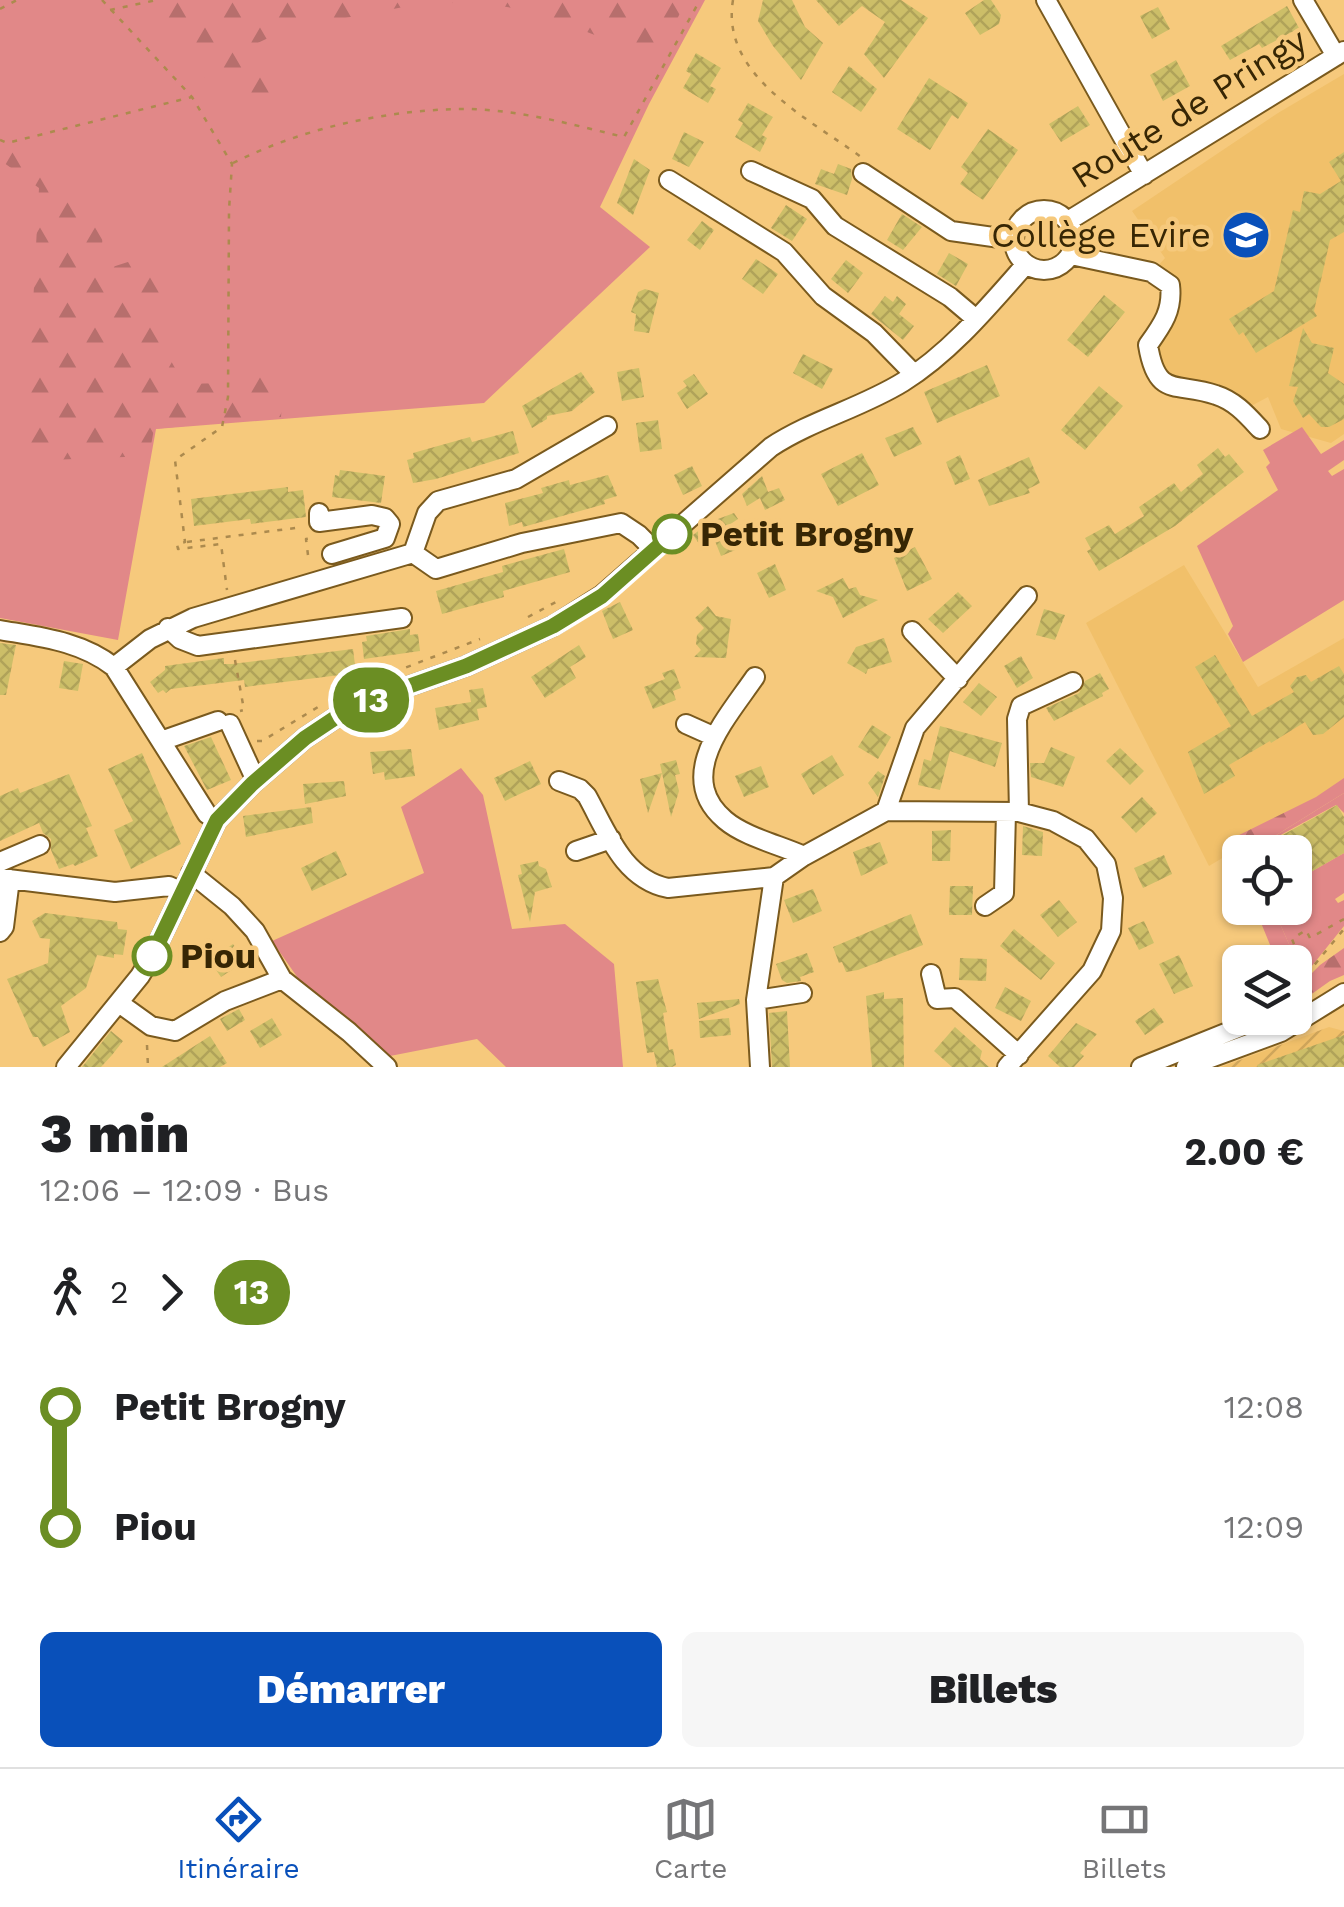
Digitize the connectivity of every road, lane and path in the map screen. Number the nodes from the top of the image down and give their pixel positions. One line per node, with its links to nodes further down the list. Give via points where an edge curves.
1 (17, 0): 8 (path)
2 (102, 0): 9 (path)
3 (157, 0): 9 (path)
4 (700, 0): 13 (path, via 624,137 544,118 459,109 386,116 295,137)
5 (734, 0): 14 (path, via 730,19 762,84)
6 (1046, 0): 16 (street)
7 (1304, 0): 10 (street)
8 (0, 10)
9 (110, 10): 11 (path)
10 (1340, 54): 16 (street, Route de Pringy)
11 (192, 97): 12 (path); 13 (path)
12 (0, 140)
13 (232, 164): 28 (path, via 228,396 222,427 175,460)
14 (866, 168): 19 (street, via 951,231)
15 (752, 171): 22 (street, via 812,200 835,226)
16 (1144, 175): 18 (street, Route de Pringy)
17 (669, 180): 23 (street, via 791,257 822,296 874,333)
18 (1068, 220): 19 (street, Route de Pringy, via 1052,210 1034,211 1019,222); 20 (street, Route de Pringy, via 1075,238)
19 (1014, 240): 21 (street)
20 (1071, 255): 21 (street, via 1055,268); 25 (street, via 1151,272 1170,284 1172,304 1148,344 1160,380 1178,390 1215,394)
21 (1026, 264): 22 (street)
22 (976, 319): 23 (street)
23 (914, 374): 29 (street, via 771,447)
24 (607, 426): 30 (street, via 516,479 438,501 426,513)
25 (1260, 428)
26 (316, 520): 28 (path); 31 (street, via 372,515 390,524 385,538)
27 (313, 538): 32 (path, via 306,539)
28 (186, 542): 33 (path, via 178,549 221,544)
29 (653, 550): 30 (street, via 621,522 436,569); 54 (street, via 602,596 553,626 353,706)
30 (413, 553): 38 (street)
31 (332, 554)
32 (308, 555)
33 (228, 596)
34 (1027, 596): 46 (street)
35 (559, 600): 37 (path)
36 (402, 618): 42 (street)
37 (516, 624)
38 (168, 628): 42 (street, via 198,646); 43 (street)
39 (0, 630): 43 (street, via 73,644)
40 (912, 630): 46 (street)
41 (488, 636): 44 (path)
42 (226, 643): 49 (path, via 237,662)
43 (114, 667): 53 (street)
44 (393, 672)
45 (755, 678): 51 (street)
46 (958, 679): 56 (street, via 914,728)
47 (1073, 682): 57 (street, via 1021,706)
48 (326, 702): 52 (path, via 262,741)
49 (243, 704)
50 (686, 724): 51 (street)
51 (715, 737): 62 (street, via 702,775 709,803 728,822)
52 (253, 740)
53 (161, 741): 54 (street, via 224,722); 58 (street)
54 (260, 777): 58 (street)
55 (559, 780): 59 (street, via 587,796)
56 (886, 811): 57 (street); 62 (street)
57 (1013, 812): 68 (street, via 1004,893); 82 (street, via 1053,821 1086,839 1106,864 1113,898 1111,930 1092,971)
58 (217, 820): 64 (street)
59 (611, 839): 61 (street); 65 (street, via 634,872 657,886)
60 (40, 845): 63 (street)
61 (576, 851)
62 (804, 856): 65 (street)
63 (0, 862)
64 (191, 873): 67 (street); 73 (street, via 255,931)
65 (774, 878): 76 (street)
66 (5, 879): 67 (street, via 115,892 169,886); 71 (street)
67 (182, 892): 77 (street, via 152,956)
68 (985, 906)
69 (1344, 919): 70 (path, via 1292,940 1306,975)
70 (1344, 929)
71 (0, 932)
72 (931, 974): 82 (street, via 937,999 955,998)
73 (282, 980): 79 (street, via 225,1001 175,1032); 85 (street)
74 (802, 993): 76 (street)
75 (1344, 993): 78 (street)
76 (756, 1000): 86 (street)
77 (119, 1002): 79 (street); 83 (street)
78 (1312, 1010)
79 (152, 1026): 84 (path)
80 (1222, 1034): 87 (street)
81 (1273, 1035): 88 (street)
82 (1013, 1061)
83 (66, 1067)
84 (148, 1067)
85 (387, 1067)
86 (760, 1067)
87 (1141, 1067)
88 (1186, 1067)

